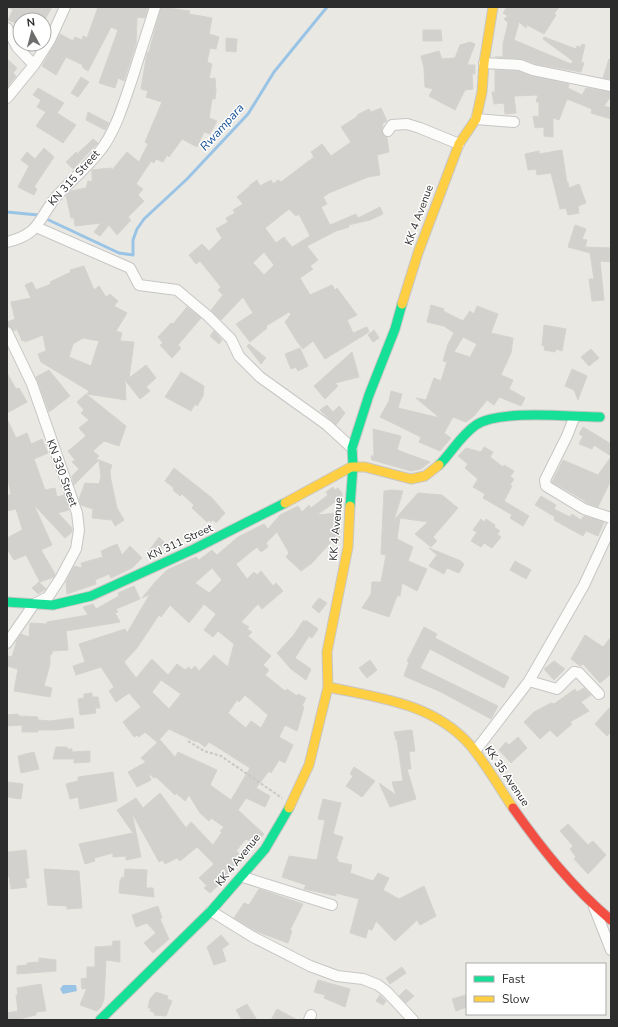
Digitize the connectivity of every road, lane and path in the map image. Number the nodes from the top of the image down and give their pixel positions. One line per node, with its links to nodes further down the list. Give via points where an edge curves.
1 (65, 7): 6 (street, via 50,40)
2 (155, 7): 13 (street, KN 315 Street, via 124,104 105,143 87,167 46,209)
3 (494, 7): 5 (main road, KK 4 Avenue)
4 (7, 28): 6 (street, via 17,47)
5 (484, 63): 7 (street, via 520,65); 9 (main road, KK 4 Avenue, via 482,92)
6 (34, 65): 8 (street)
7 (611, 86)
8 (7, 98)
9 (476, 119): 10 (street); 12 (main road, KK 4 Avenue)
10 (514, 122)
11 (388, 131): 12 (street, via 392,125 407,124)
12 (459, 144): 18 (main road, KK 4 Avenue, via 418,253 395,329 369,395)
13 (36, 227): 14 (street, KN 315 Street, via 28,235); 18 (street, via 130,268 139,285 177,290 231,339 239,356 260,377 327,425)
14 (7, 242)
15 (7, 332): 23 (street, KN 330 Street, via 32,384 77,513 79,530 76,549 60,579 48,597)
16 (600, 416): 17 (main road)
17 (574, 418): 19 (main road, via 507,416 488,419 476,425 429,474 418,479 404,479); 20 (street, via 544,483 584,509)
18 (352, 448): 19 (main road, KK 4 Avenue)
19 (353, 466): 23 (main road, KN 311 Street, via 214,539 103,590 58,604); 26 (main road, KK 4 Avenue, via 348,547 327,652)
20 (611, 518)
21 (611, 527): 25 (street, via 584,585)
22 (8, 600): 23 (main road, KN 311 Street)
23 (34, 604): 24 (street)
24 (7, 643)
25 (529, 681): 27 (street, via 557,689 574,672 579,673); 29 (street)
26 (328, 687): 29 (main road, KK 35 Avenue, via 410,706 443,722); 30 (main road, KK 4 Avenue, via 309,765)
27 (600, 694)
28 (188, 741): 30 (path, via 204,751 221,756 274,794)
29 (476, 750): 33 (main road, KK 35 Avenue, via 555,866)
30 (292, 803): 31 (main road, KK 4 Avenue, via 266,849)
31 (243, 876): 32 (street); 34 (main road, KK 4 Avenue)
32 (332, 905)
33 (594, 907): 35 (main road, KK 35 Avenue); 36 (street)
34 (211, 911): 37 (main road, KK 4 Avenue); 38 (street, via 253,937 310,966 337,976 363,979 378,985)
35 (611, 920)
36 (611, 950)
37 (100, 1020)
38 (413, 1020)

